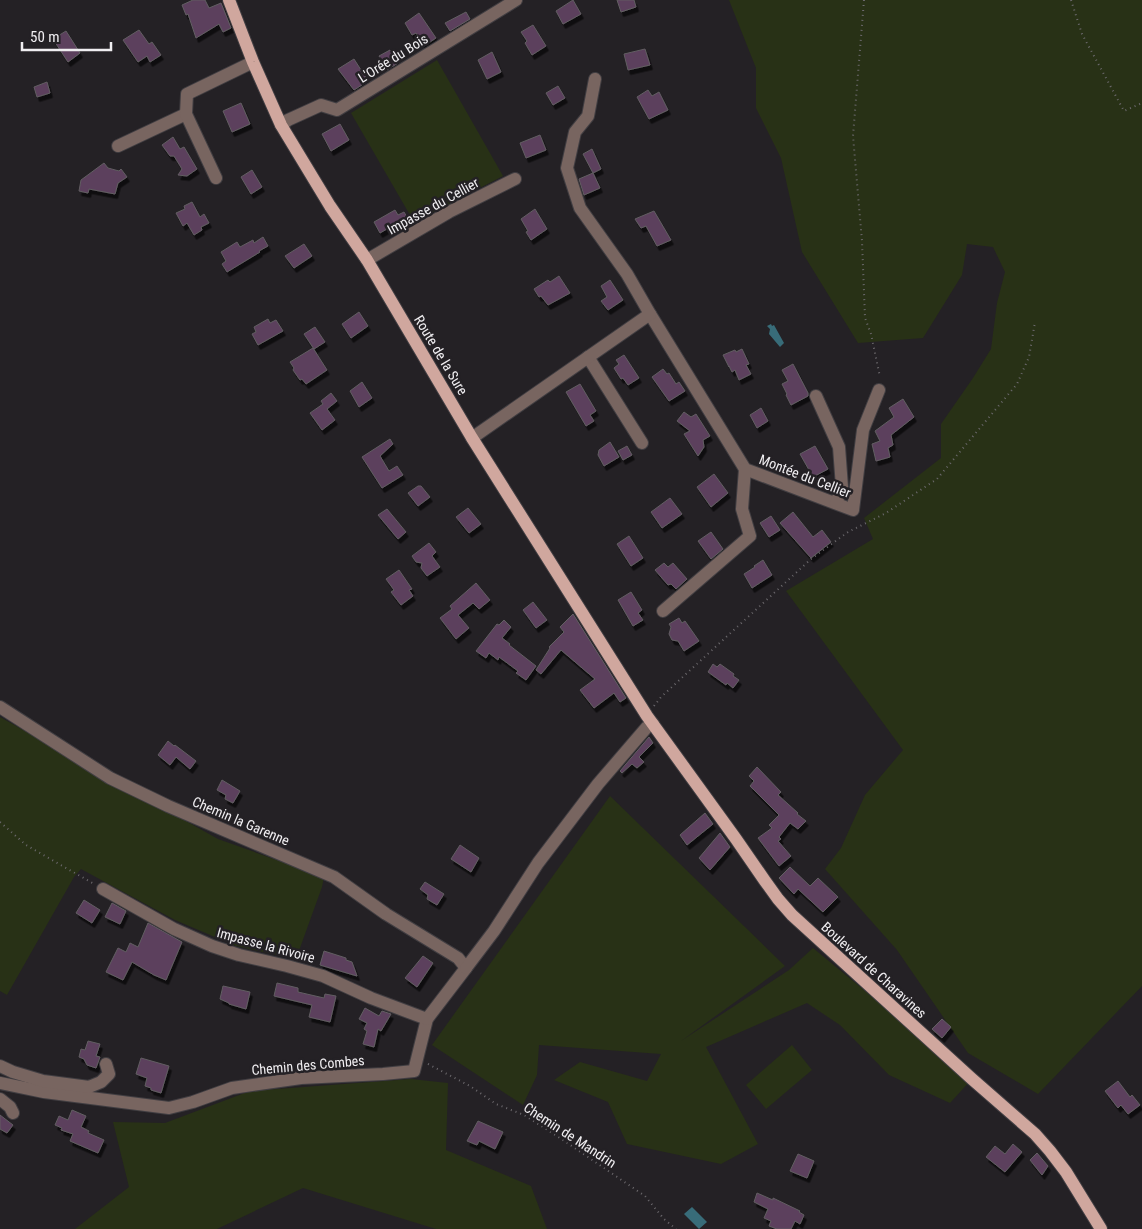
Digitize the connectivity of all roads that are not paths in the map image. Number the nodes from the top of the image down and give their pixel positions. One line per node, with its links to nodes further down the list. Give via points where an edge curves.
1 (229, 0): 3 (main road, Route de la Sure)
2 (516, 0): 6 (street, L'Orée du Bois, via 337,110 321,105)
3 (253, 62): 5 (street, via 187,94); 6 (main road, Route de la Sure)
4 (594, 79): 11 (street, Montée du Cellier, via 588,116 575,132 567,168 580,208 627,274)
5 (186, 114): 7 (street); 8 (street)
6 (281, 125): 10 (main road, Route de la Sure)
7 (118, 146)
8 (216, 178)
9 (515, 179): 10 (street, Impasse du Cellier, via 449,212)
10 (367, 260): 15 (main road, Route de la Sure)
11 (650, 314): 12 (street); 17 (street, Montée du Cellier)
12 (588, 357): 15 (street); 16 (street)
13 (879, 390): 18 (street, Montée du Cellier, via 864,430 852,510)
14 (816, 396): 18 (street, via 839,448 842,487)
15 (472, 438): 21 (main road, Route de la Sure)
16 (642, 443)
17 (745, 469): 18 (street, Montée du Cellier); 19 (street, via 742,509 750,536)
18 (836, 503)
19 (663, 611)
20 (0, 707): 23 (street, Chemin la Garenne, via 110,778 334,877 386,914 458,958)
21 (650, 720): 23 (street, via 648,728 598,784 538,863 494,932); 30 (main road, Boulevard de Charavines, via 792,915 1035,1134 1066,1172)
22 (103, 889): 24 (street, Impasse la Rivoire, via 174,929 212,946 323,976)
23 (466, 968): 24 (street)
24 (427, 1019): 27 (street, Chemin des Combes, via 415,1065 383,1074 300,1078 232,1088 169,1108)
25 (106, 1064): 26 (street, via 109,1074 89,1087 42,1081)
26 (0, 1066)
27 (0, 1083)
28 (0, 1099): 29 (street)
29 (13, 1113)
30 (1101, 1229)

